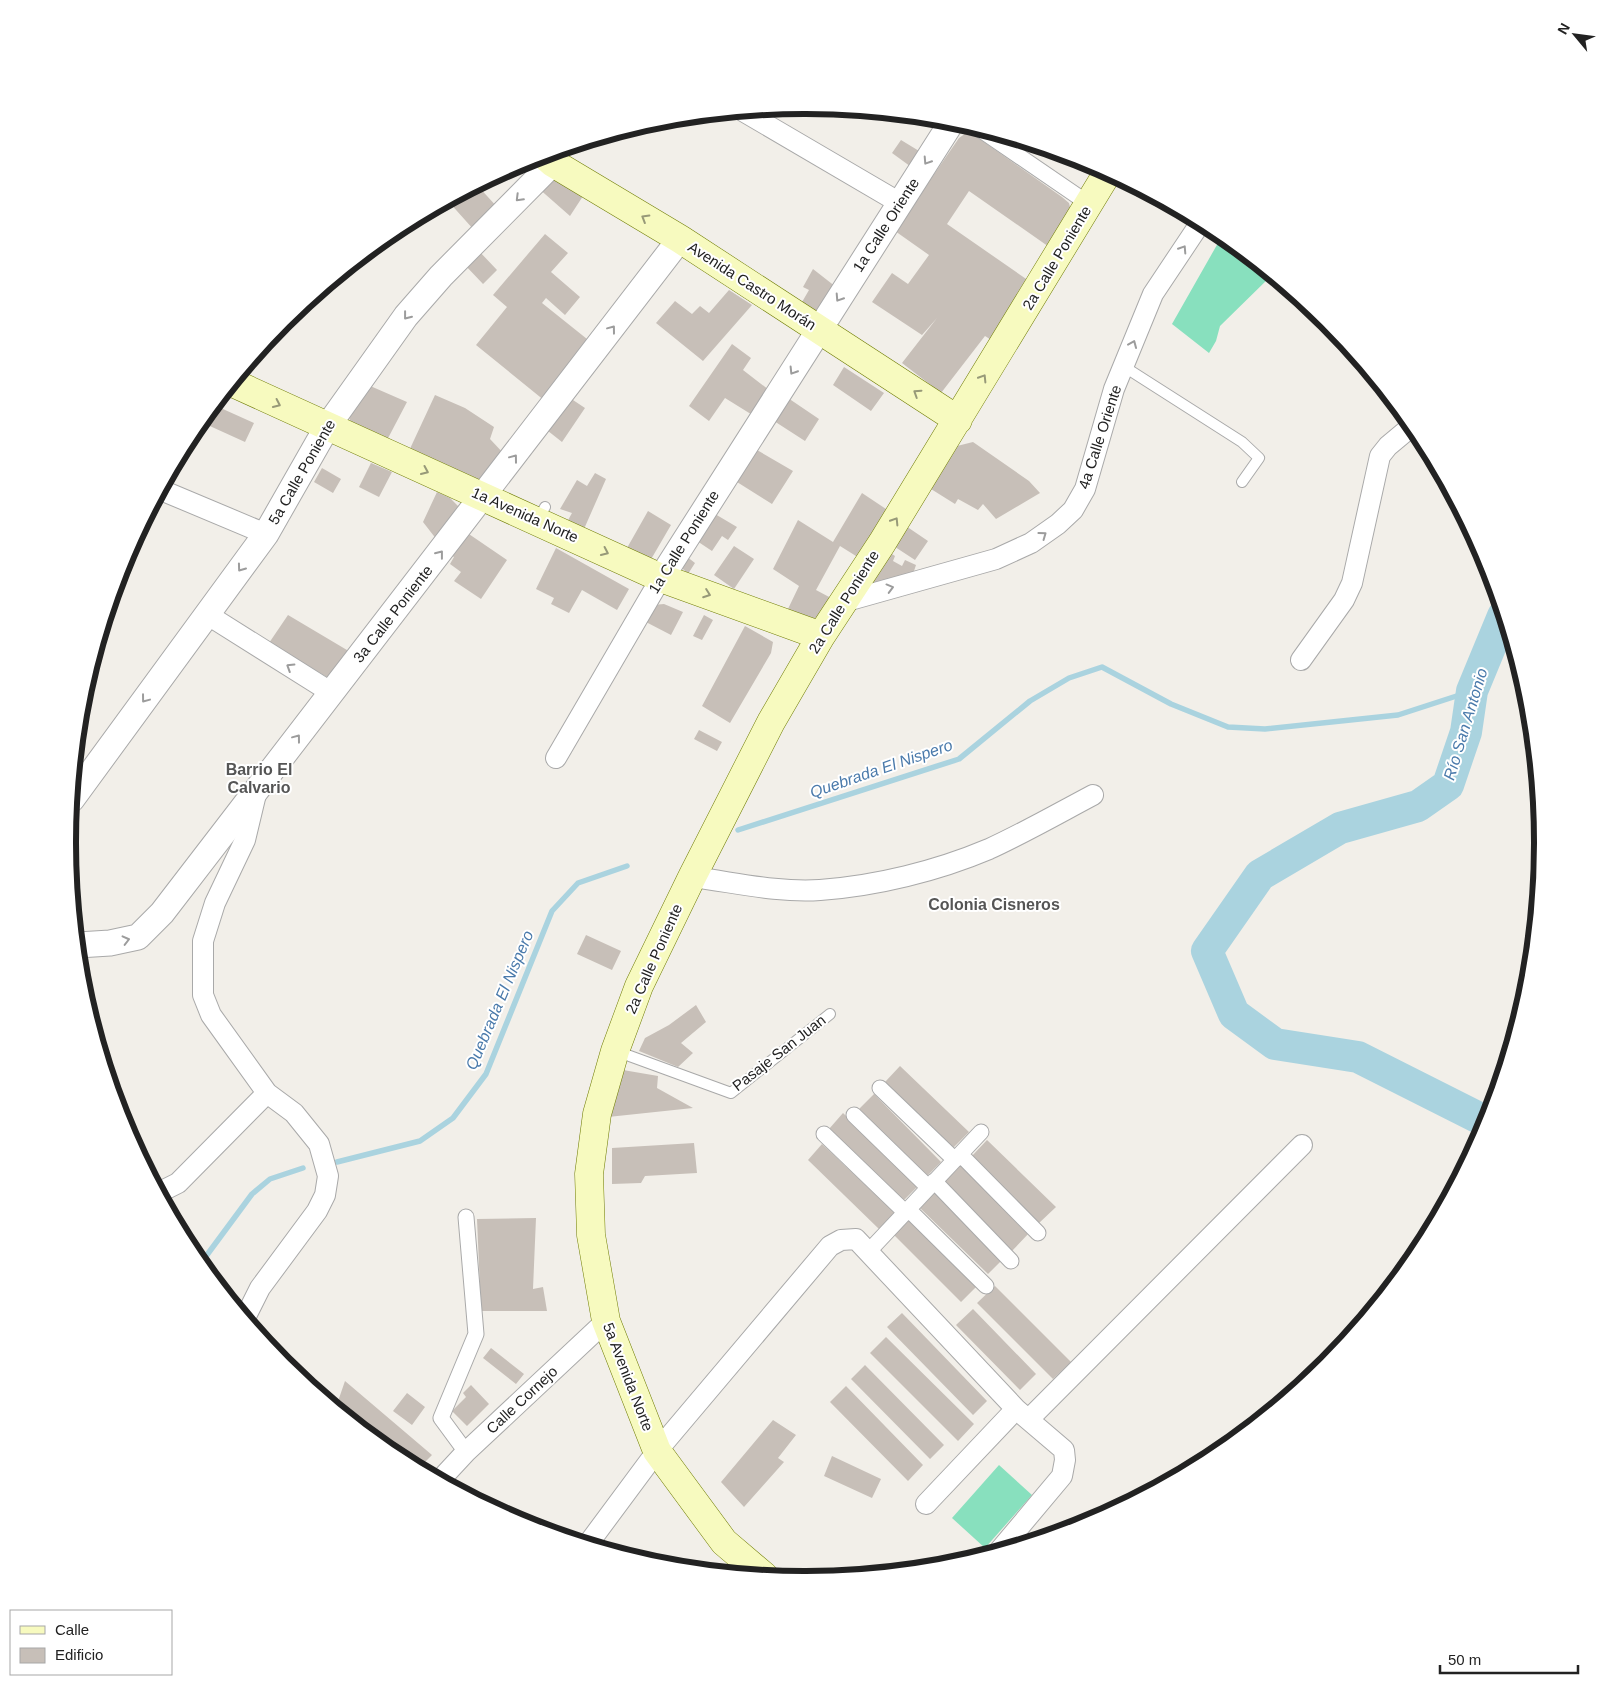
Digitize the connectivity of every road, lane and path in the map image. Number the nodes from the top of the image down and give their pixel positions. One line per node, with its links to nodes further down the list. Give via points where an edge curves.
1 (751, 116): 7 (street)
2 (948, 128): 7 (street, 1a Calle Oriente, one-way to 7)
3 (994, 139): 8 (street)
4 (556, 158): 10 (main road, Avenida Castro Morán, one-way to 4)
5 (549, 160): 15 (street, 5a Calle Poniente, one-way to 15, via 406,316)
6 (1104, 178): 8 (main road, 2a Calle Poniente)
7 (900, 203): 11 (street, 1a Calle Oriente, one-way to 11)
8 (1089, 204): 14 (main road, 2a Calle Poniente, one-way to 8, via 1046,269)
9 (1197, 229): 12 (street, 4a Calle Oriente, one-way to 9, via 1153,294)
10 (680, 239): 11 (main road, Avenida Castro Morán); 19 (street, 3a Calle Poniente, one-way to 10, via 600,351)
11 (819, 329): 14 (main road, Avenida Castro Morán, one-way to 11); 21 (street, 1a Calle Poniente, one-way to 21)
12 (1123, 366): 17 (lane, via 1242,442 1259,458); 22 (street, 4a Calle Oriente, one-way to 12, via 996,559 1031,543 1058,524 1073,510 1085,489)
13 (238, 385): 15 (main road, 1a Avenida Norte, one-way to 15)
14 (958, 420): 22 (main road, 2a Calle Poniente, one-way to 14)
15 (327, 427): 19 (main road, 1a Avenida Norte, one-way to 19); 20 (street, 5a Calle Poniente)
16 (1406, 431): 25 (street, via 1380,456 1352,583 1344,600)
17 (1242, 482)
18 (166, 492): 20 (street)
19 (484, 497): 21 (main road, 1a Avenida Norte, one-way to 21, via 542,514); 26 (street, 3a Calle Poniente, one-way to 19)
20 (266, 534): 23 (street, 5a Calle Poniente, one-way to 23)
21 (661, 578): 24 (main road, 1a Avenida Norte, one-way to 24); 27 (street, 1a Calle Poniente)
22 (843, 602): 24 (main road, 2a Calle Poniente)
23 (208, 615): 26 (street, one-way to 23); 28 (street, 5a Calle Poniente, one-way to 28)
24 (822, 636): 31 (main road, 2a Calle Poniente, via 771,722)
25 (1301, 660)
26 (332, 693): 29 (street, 3a Calle Poniente, one-way to 26)
27 (556, 758)
28 (78, 790)
29 (256, 792): 32 (street, 3a Calle Poniente, one-way to 29, via 110,944 138,937 162,913); 36 (street, via 245,840 215,903 203,941 202,972 203,995 211,1015)
30 (1093, 795): 31 (street, via 988,849 919,872 864,884 791,890)
31 (692, 877): 34 (main road, 2a Calle Poniente, via 639,986)
32 (83, 945)
33 (830, 1014): 34 (lane, Pasaje San Juan, via 731,1093)
34 (615, 1051): 51 (main road, 5a Avenida Norte, via 597,1114 589,1174 591,1234)
35 (880, 1088): 41 (street)
36 (267, 1093): 43 (street, via 178,1182); 50 (street, via 294,1113 319,1144 328,1176 325,1195 317,1211 260,1288)
37 (854, 1115): 42 (street)
38 (981, 1132): 41 (street)
39 (824, 1134): 44 (street)
40 (1302, 1145): 52 (street)
41 (957, 1157): 42 (street); 46 (street)
42 (931, 1184): 44 (street); 48 (street)
43 (164, 1190)
44 (906, 1211): 47 (street); 49 (street)
45 (466, 1217): 54 (street, via 476,1334 441,1418)
46 (1038, 1233)
47 (869, 1251): 52 (street); 53 (street, via 856,1239 841,1240 830,1246)
48 (1011, 1261)
49 (986, 1286)
50 (248, 1312)
51 (606, 1321): 53 (main road, 5a Avenida Norte); 54 (street, Calle Cornejo)
52 (1023, 1414): 56 (street); 58 (street, via 1064,1450 1065,1460 1062,1476)
53 (657, 1451): 57 (street); 59 (main road, 5a Avenida Norte, via 724,1542)
54 (466, 1452): 55 (street, Calle Cornejo)
55 (444, 1476)
56 (926, 1504)
57 (592, 1539)
58 (1006, 1542)
59 (757, 1570)

